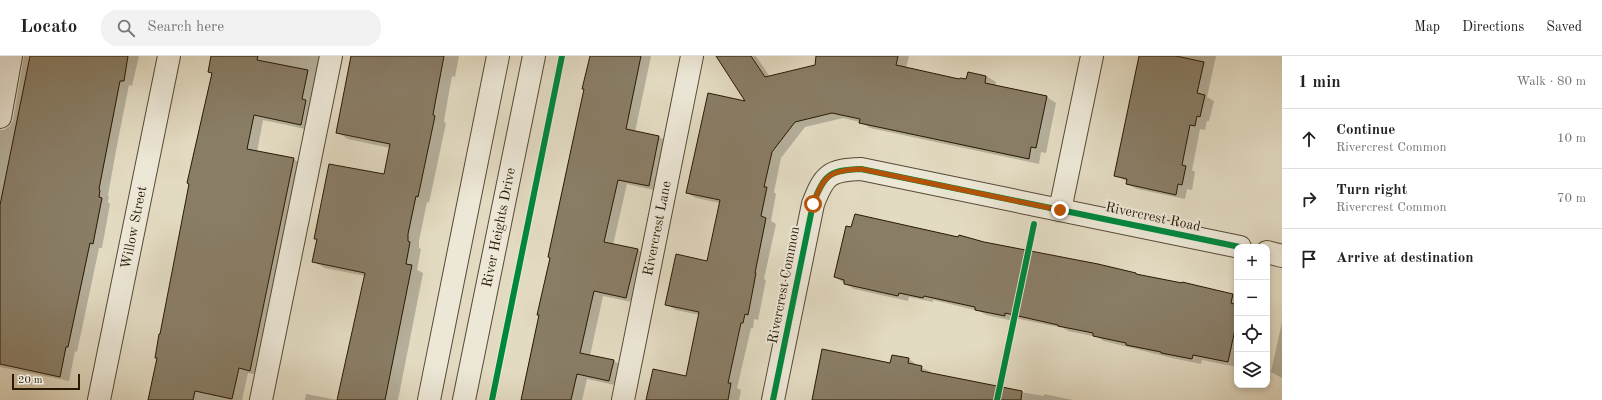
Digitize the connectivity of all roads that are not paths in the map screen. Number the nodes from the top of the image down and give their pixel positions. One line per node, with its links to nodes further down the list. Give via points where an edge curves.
1 (11, 56): 8 (street)
2 (169, 56): 13 (street, Willow Street)
3 (331, 56): 14 (street)
4 (498, 56): 15 (street)
5 (534, 56): 16 (street, River Heights Drive)
6 (692, 56): 17 (street, Rivercrest Lane)
7 (1089, 57): 9 (street)
8 (0, 117)
9 (1060, 210): 10 (street, Rivercrest Road); 18 (street, Rivercrest Common, via 861,169 845,169 829,175 819,187 813,204)
10 (1234, 246)
11 (1270, 253): 12 (street)
12 (1282, 256)
13 (99, 400)
14 (261, 400)
15 (429, 400)
16 (464, 400)
17 (623, 400)
18 (773, 400)

